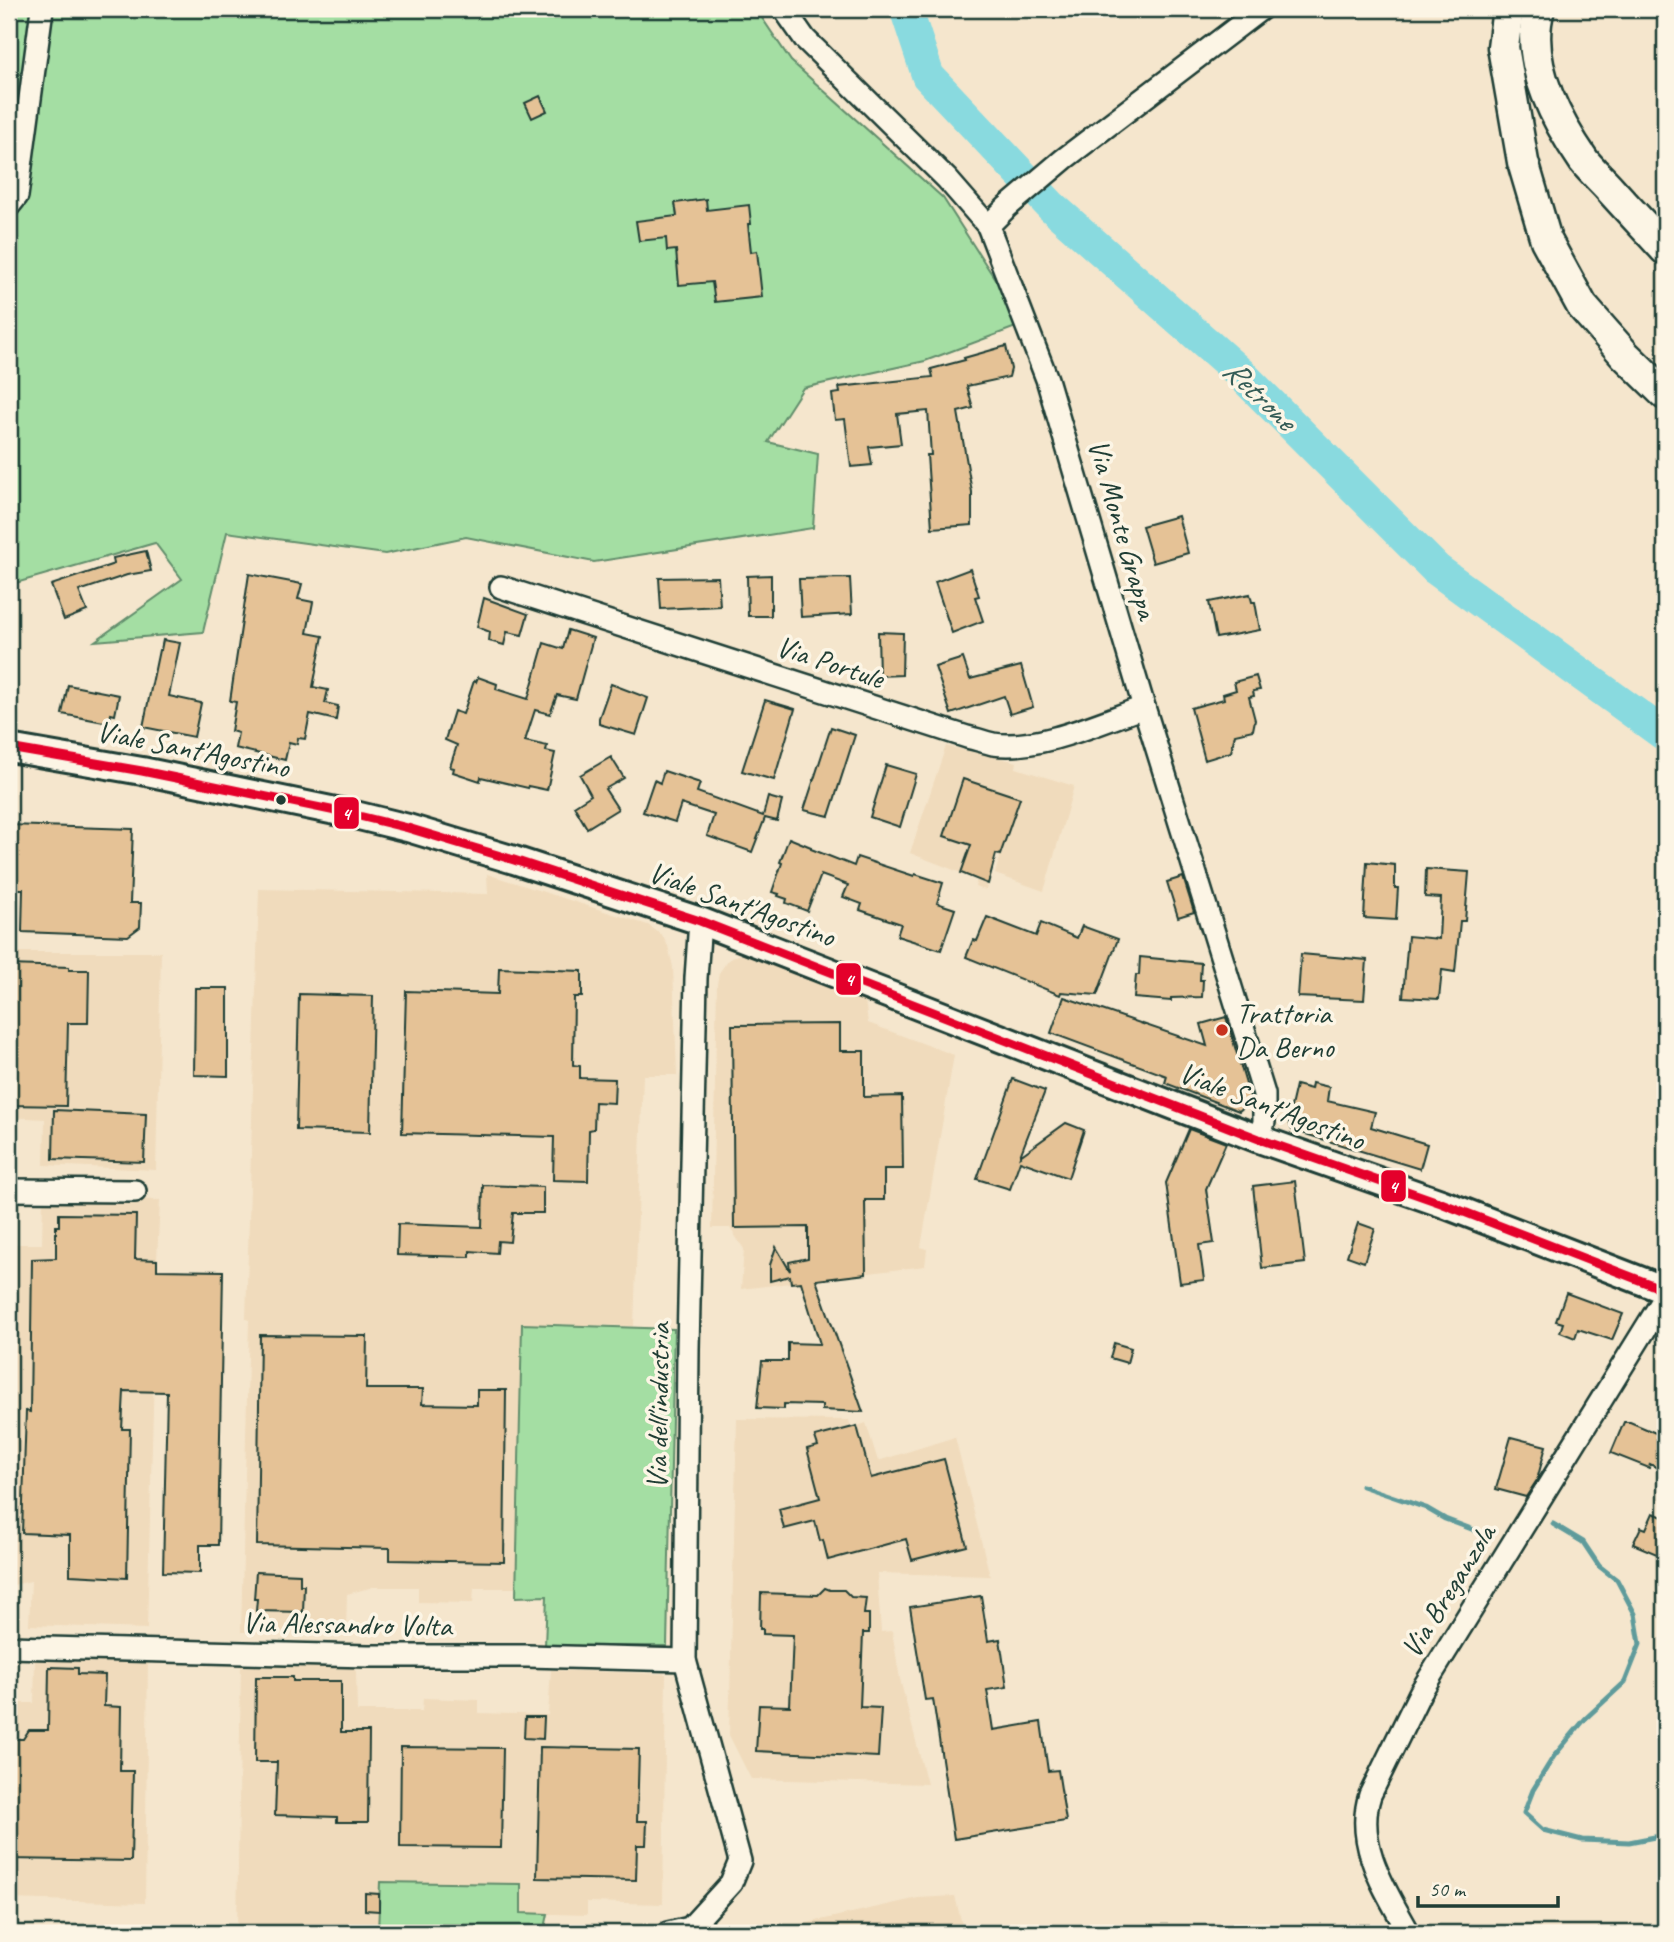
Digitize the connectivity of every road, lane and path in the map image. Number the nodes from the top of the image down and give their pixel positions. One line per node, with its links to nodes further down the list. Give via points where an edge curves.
1 (42, 9): 6 (street, via 17,196)
2 (785, 9): 7 (street, Via Monte Grappa, via 805,39 947,179)
3 (1261, 9): 7 (street, via 1064,159)
4 (1508, 9): 9 (highway, via 1503,47 1524,162 1546,240 1582,306)
5 (1539, 9): 8 (highway, via 1536,55 1560,121 1586,162)
6 (9, 206)
7 (988, 226): 11 (street, Via Monte Grappa, via 1047,379)
8 (1665, 249)
9 (1665, 394)
10 (501, 587): 11 (street, Via Portule, via 995,744 1054,738)
11 (1144, 707): 14 (street, Via Monte Grappa, via 1264,1094)
12 (9, 748): 13 (main road, Viale Sant'Agostino, via 142,771 408,828)
13 (701, 921): 14 (main road, Viale Sant'Agostino); 20 (street, Via dell'industria, via 696,978)
14 (1259, 1139): 17 (main road, Viale Sant'Agostino)
15 (9, 1190): 16 (street)
16 (135, 1191)
17 (1665, 1290)
18 (1665, 1297): 22 (street, Via Breganzola, via 1420,1693 1370,1795 1365,1810 1368,1845 1378,1876)
19 (9, 1647): 20 (street, Via Alessandro Volta)
20 (685, 1660): 21 (street, Via dell'industria, via 740,1861 731,1883 690,1928)
21 (668, 1933)
22 (1409, 1933)

